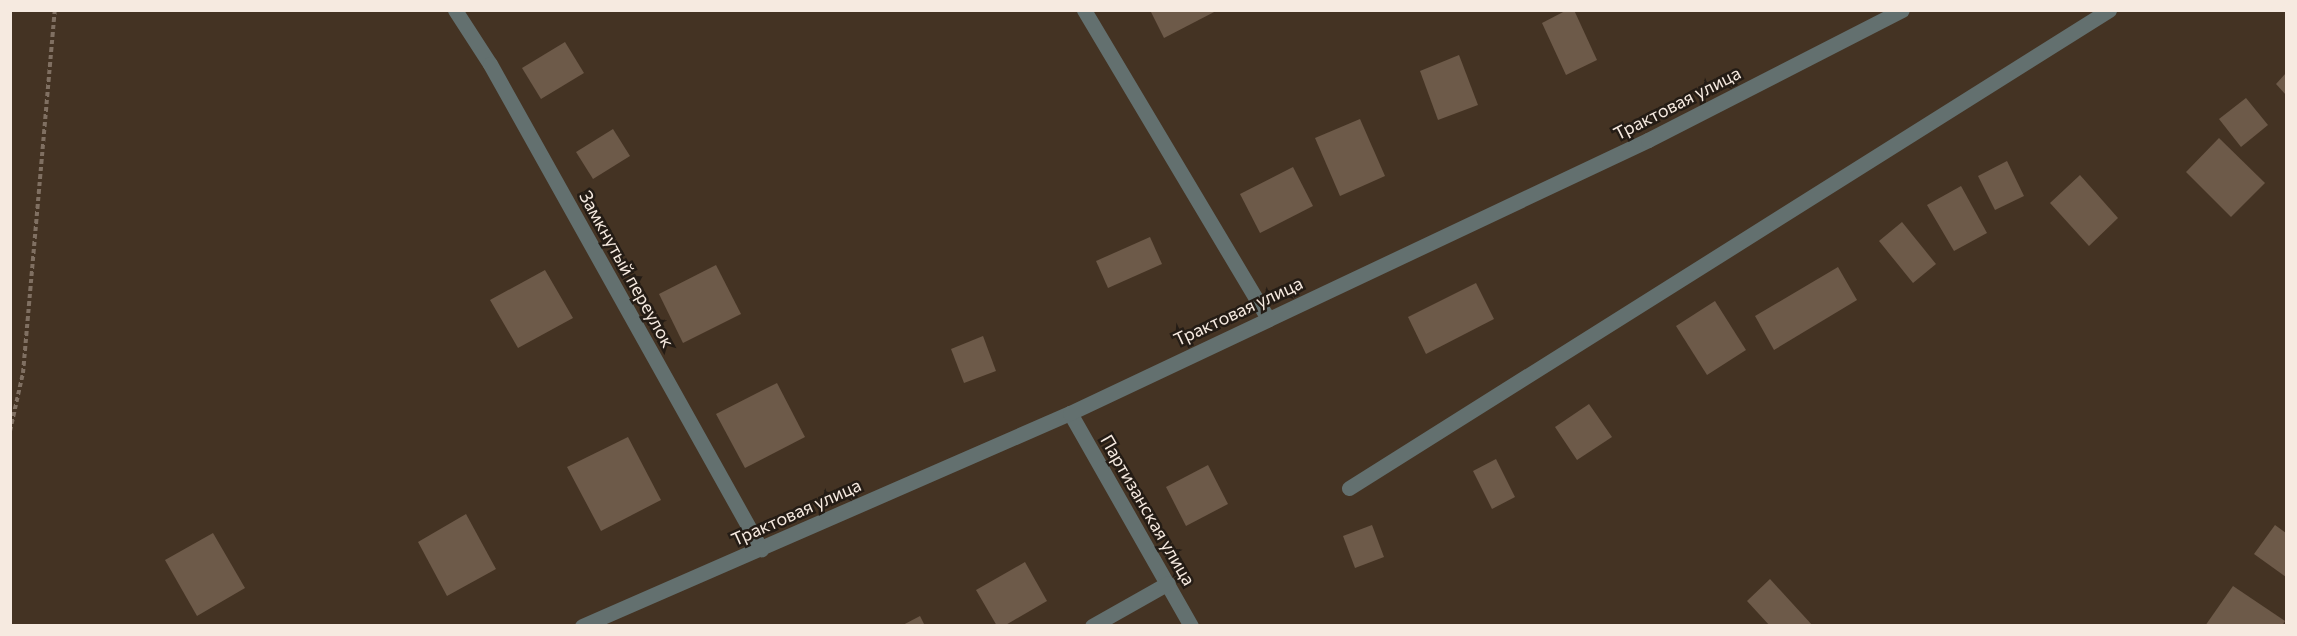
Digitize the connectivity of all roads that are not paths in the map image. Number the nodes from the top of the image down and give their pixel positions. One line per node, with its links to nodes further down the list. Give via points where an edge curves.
1 (455, 10): 8 (street, Замкнутый переулок, via 495,74)
2 (1084, 10): 5 (street)
3 (1902, 10): 5 (street, Трактовая улица, via 1648,140)
4 (2109, 10): 7 (street)
5 (1268, 319): 6 (street, Трактовая улица)
6 (1070, 413): 8 (street, Трактовая улица); 9 (street, Партизанская улица)
7 (1349, 488)
8 (761, 549): 10 (street, Трактовая улица)
9 (1168, 583): 11 (street); 12 (street, Партизанская улица)
10 (582, 626)
11 (1092, 626)
12 (1191, 626)

